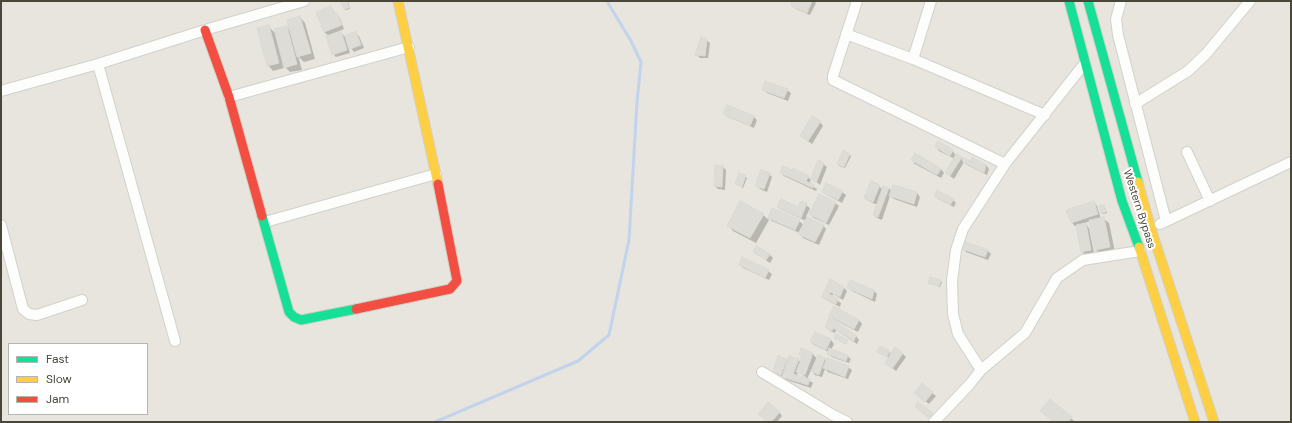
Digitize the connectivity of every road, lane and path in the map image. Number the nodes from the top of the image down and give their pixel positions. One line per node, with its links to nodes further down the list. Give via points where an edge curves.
1 (304, 1): 9 (street)
2 (398, 1): 11 (main road)
3 (857, 1): 10 (street)
4 (931, 1): 12 (street)
5 (1069, 1): 13 (main road, Western Bypass)
6 (1088, 1): 27 (main road, Western Bypass)
7 (1121, 1): 17 (street, via 1116,19 1118,35)
8 (1250, 1): 17 (street, via 1206,54 1188,71)
9 (205, 30): 14 (street); 16 (main road)
10 (846, 34): 12 (street); 21 (street, via 833,80)
11 (409, 47): 16 (street); 22 (main road)
12 (913, 59): 18 (street)
13 (1085, 63): 18 (street); 28 (main road, Western Bypass, via 1122,201)
14 (98, 64): 15 (street); 30 (street)
15 (1, 91)
16 (229, 97): 25 (main road)
17 (1135, 104): 24 (street)
18 (1045, 115): 21 (street)
19 (1187, 152): 23 (street)
20 (1291, 162): 23 (street)
21 (1005, 164): 31 (street, via 963,229 956,250 952,281 952,314 958,334)
22 (436, 174): 25 (street); 25 (main road, via 457,281 450,289 301,320 294,318 289,312)
23 (1210, 201): 24 (street)
24 (1166, 221): 27 (street)
25 (265, 222)
26 (1, 225): 29 (street, via 23,309 29,314 37,315)
27 (1151, 229): 36 (main road, Western Bypass)
28 (1140, 251): 31 (street, via 1083,260 1057,278 1025,332); 35 (main road, Western Bypass)
29 (82, 300)
30 (175, 341)
31 (981, 370): 34 (street)
32 (762, 372): 33 (street)
33 (847, 422)
34 (934, 422)
35 (1195, 422)
36 (1214, 422)

